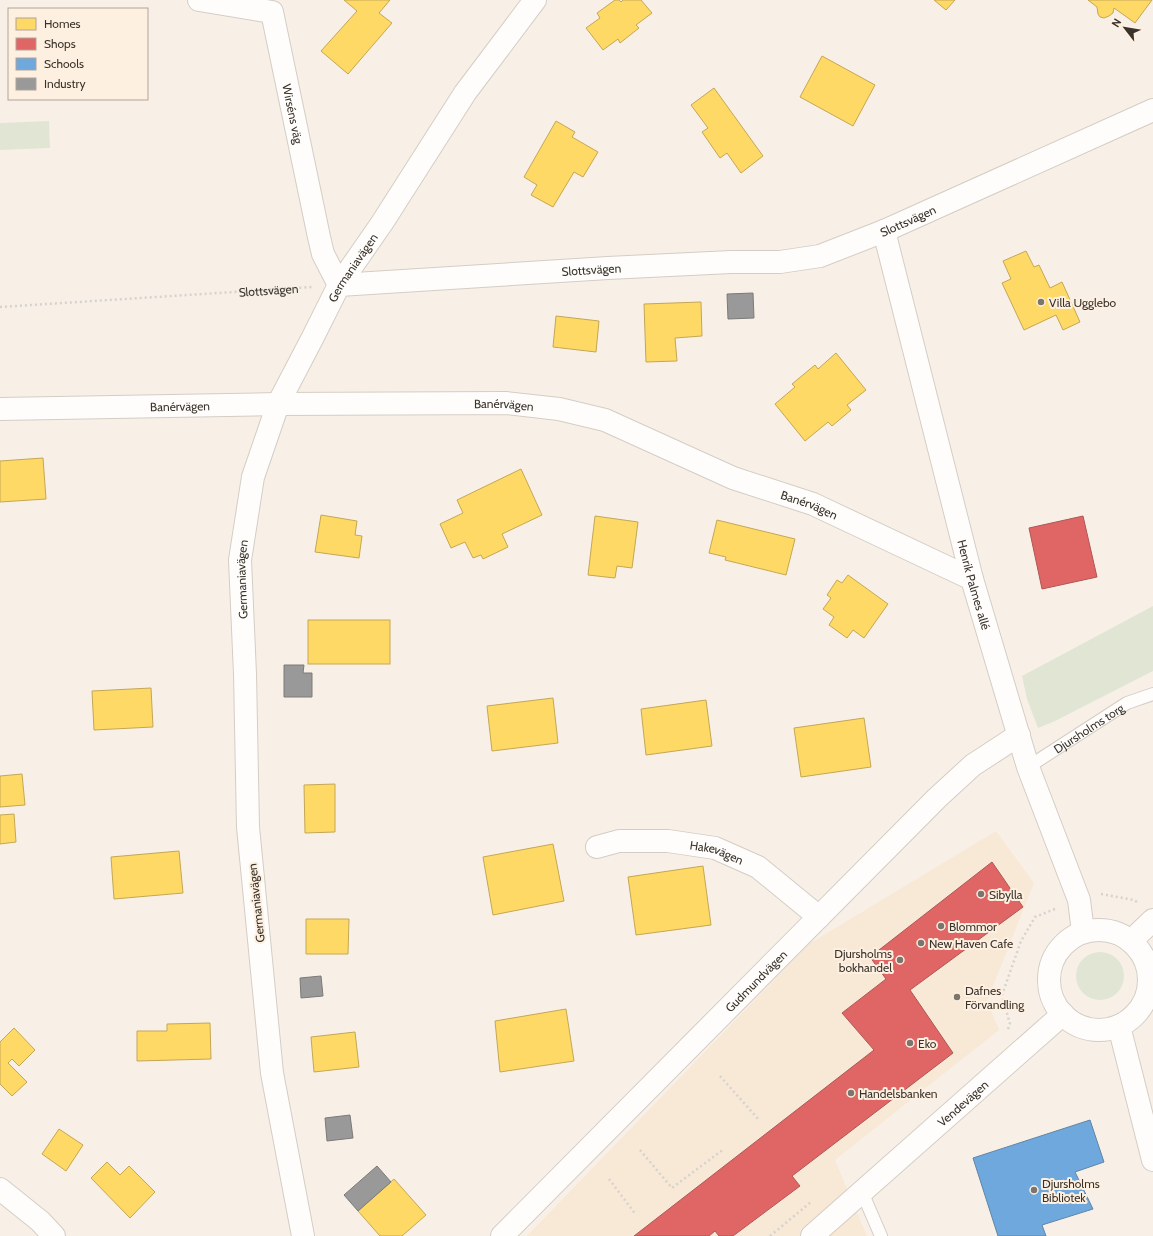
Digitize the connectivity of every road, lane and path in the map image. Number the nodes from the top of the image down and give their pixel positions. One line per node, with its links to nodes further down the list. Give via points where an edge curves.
1 (199, 0): 3 (street, Wirséns väg)
2 (535, 0): 6 (street, Germaniavägen, via 465,93 382,223)
3 (272, 6): 6 (street, Wirséns väg, via 323,254)
4 (1153, 110): 5 (street, Slottsvägen)
5 (884, 231): 6 (street, Slottsvägen, via 820,256 780,262 646,266); 10 (street, Henrik Palmes allé)
6 (338, 285): 7 (path, Slottsvägen); 8 (street, Germaniavägen)
7 (0, 307)
8 (278, 404): 9 (street, Banérvägen); 10 (street, Banérvägen, via 506,403 559,409 605,420 733,478 813,504); 33 (street, Germaniavägen, via 253,477 240,560 248,827 272,1073)
9 (0, 409)
10 (972, 579): 12 (street, Henrik Palmes allé)
11 (1153, 694): 13 (lane, Djursholms torg, via 1127,703)
12 (1019, 735): 13 (street, Henrik Palmes allé); 17 (street, Gudmundvägen, via 973,765 915,819)
13 (1028, 768): 15 (street, Henrik Palmes allé)
14 (597, 847): 17 (street, Hakevägen, via 619,841 668,841 715,848 758,867)
15 (1079, 900): 16 (path, via 1097,893 1134,900); 18 (street, Henrik Palmes allé); 22 (path, via 1035,917 1021,941 1002,995 1010,1024)
16 (1147, 914): 19 (street)
17 (818, 917): 34 (street, Gudmundvägen)
18 (1083, 932): 19 (street, via 1100,930 1116,933); 20 (street, via 1065,944 1057,953 1051,968 1049,984 1054,1001)
19 (1131, 941): 21 (street, via 1144,957 1150,977 1146,997 1136,1015)
20 (1063, 1014): 21 (street, via 1075,1024 1089,1029 1104,1030); 30 (street, Vendevägen)
21 (1119, 1026): 27 (street)
22 (1008, 1031)
23 (720, 1076): 24 (path)
24 (759, 1120)
25 (724, 1149): 26 (path, via 672,1188)
26 (640, 1150)
27 (1153, 1160)
28 (609, 1179): 31 (path)
29 (0, 1189): 32 (street, via 40,1221)
30 (862, 1192): 35 (street, Vendevägen); 36 (lane)
31 (636, 1215)
32 (54, 1236)
33 (303, 1236)
34 (502, 1236)
35 (812, 1236)
36 (881, 1236)

